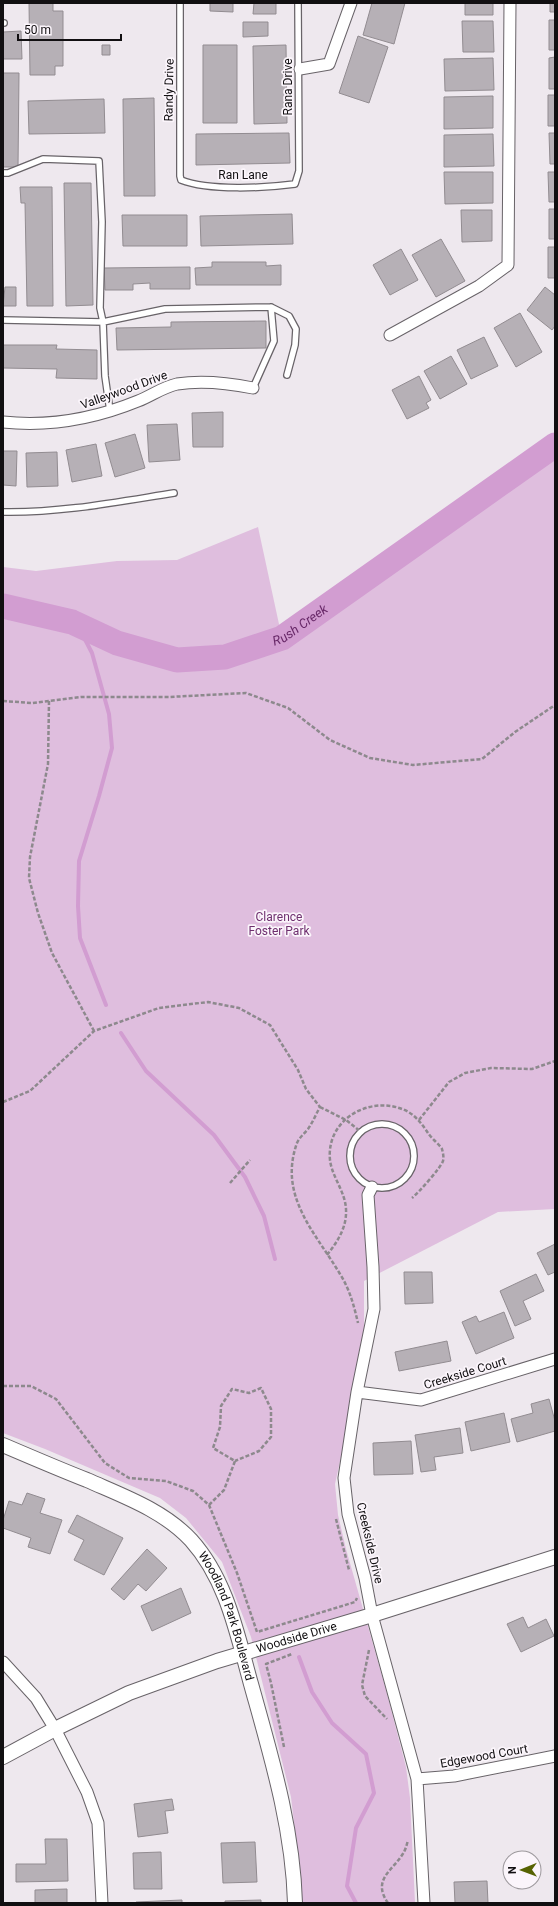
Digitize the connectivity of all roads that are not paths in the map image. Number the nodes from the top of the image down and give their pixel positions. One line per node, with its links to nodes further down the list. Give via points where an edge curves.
1 (180, 3): 8 (lane, Randy Drive)
2 (298, 3): 5 (lane, Rana Drive)
3 (351, 3): 5 (street, via 328,64)
4 (510, 3): 12 (street, via 508,265 479,286)
5 (300, 69): 6 (lane, Rana Drive)
6 (299, 171): 8 (lane, Ran Lane, via 295,184 284,186 194,185 181,180)
7 (3, 173): 11 (lane, via 43,159 99,161 102,222 100,308)
8 (180, 176)
9 (271, 307): 11 (lane, via 165,310); 13 (lane, via 289,316 296,329); 14 (lane, via 274,341)
10 (3, 320): 11 (lane)
11 (103, 322): 15 (lane, via 105,376)
12 (390, 335)
13 (287, 375)
14 (253, 388): 15 (street, Valleywood Drive, via 206,382 176,384)
15 (110, 411): 16 (street, Valleywood Drive, via 94,417 57,423)
16 (3, 422)
17 (174, 493): 18 (lane, via 97,506)
18 (3, 512)
19 (372, 1187): 19 (lane, via 358,1177 351,1161 353,1145 361,1132 374,1125 390,1125 404,1133 413,1148 413,1165 397,1185); 21 (street, Creekside Drive, via 368,1195 374,1309)
20 (555, 1359): 21 (street, Creekside Court, via 421,1400)
21 (357, 1392): 24 (street, Creekside Drive, via 344,1478 348,1514)
22 (3, 1445): 25 (street, Woodland Park Boulevard, via 132,1499 163,1517 191,1540 216,1576 228,1603)
23 (555, 1557): 24 (street, Woodside Drive)
24 (372, 1615): 25 (street, Woodside Drive); 30 (street, Creekside Drive)
25 (242, 1653): 27 (street, Woodside Drive, via 129,1693); 32 (street, Woodland Park Boulevard, via 269,1746 286,1819 294,1871)
26 (3, 1662): 27 (street, via 36,1698)
27 (55, 1729): 29 (street, Woodside Drive); 31 (street, via 87,1792 98,1824)
28 (555, 1756): 30 (street, Edgewood Court, via 454,1776)
29 (3, 1757)
30 (417, 1779): 33 (street, Creekside Drive)
31 (102, 1903)
32 (295, 1903)
33 (424, 1903)

